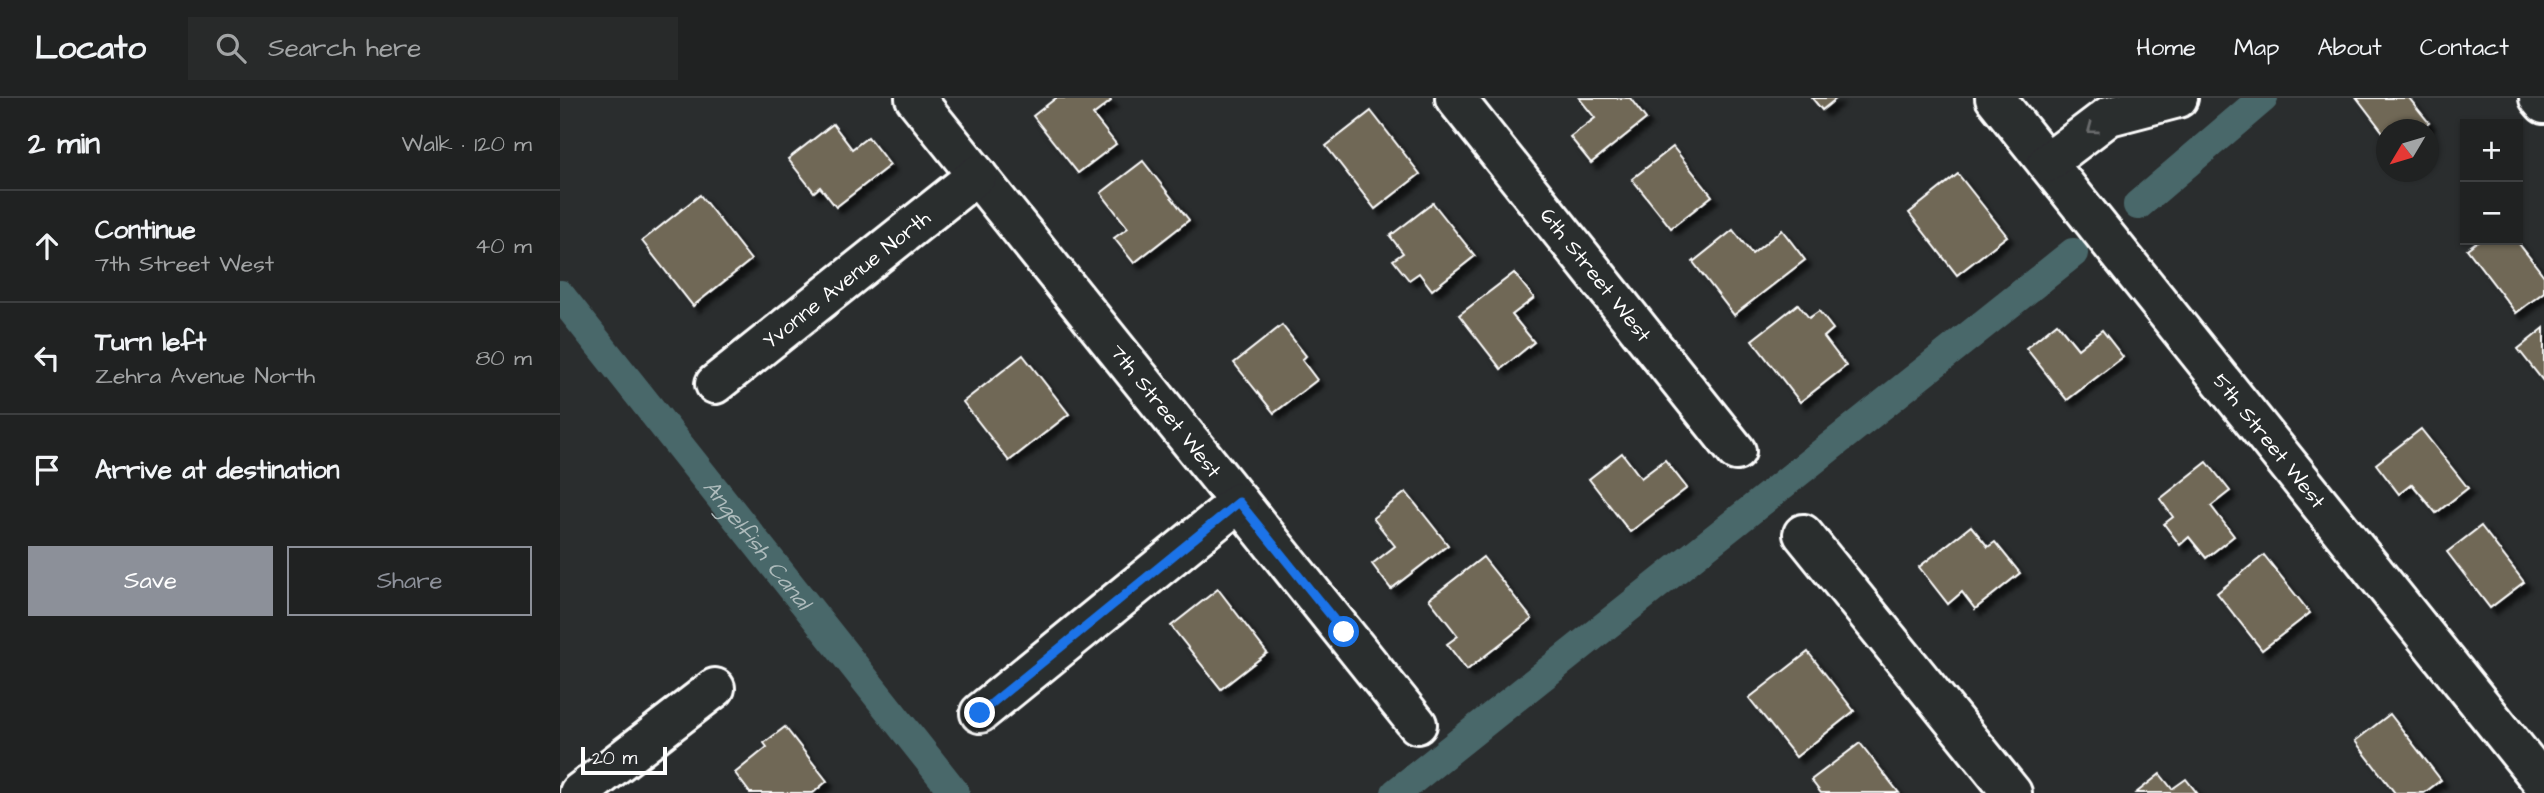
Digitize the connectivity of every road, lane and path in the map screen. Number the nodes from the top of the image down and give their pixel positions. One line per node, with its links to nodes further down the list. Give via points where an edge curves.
1 (915, 98): 8 (street, 7th Street West)
2 (1455, 98): 10 (street, 6th Street West)
3 (1995, 98): 7 (street, 5th Street West)
4 (2178, 98): 7 (street, one-way to 7, via 2109,116)
5 (2539, 98): 6 (street)
6 (2544, 104)
7 (2046, 163): 16 (street, 5th Street West)
8 (977, 175): 9 (street, Yvonne Avenue North); 11 (street, 7th Street West)
9 (715, 384)
10 (1736, 451)
11 (1239, 502): 14 (street); 15 (street, 7th Street West)
12 (1803, 534): 18 (street)
13 (715, 688): 17 (street)
14 (980, 713)
15 (1417, 724)
16 (2544, 784)
17 (579, 793)
18 (2012, 793)

